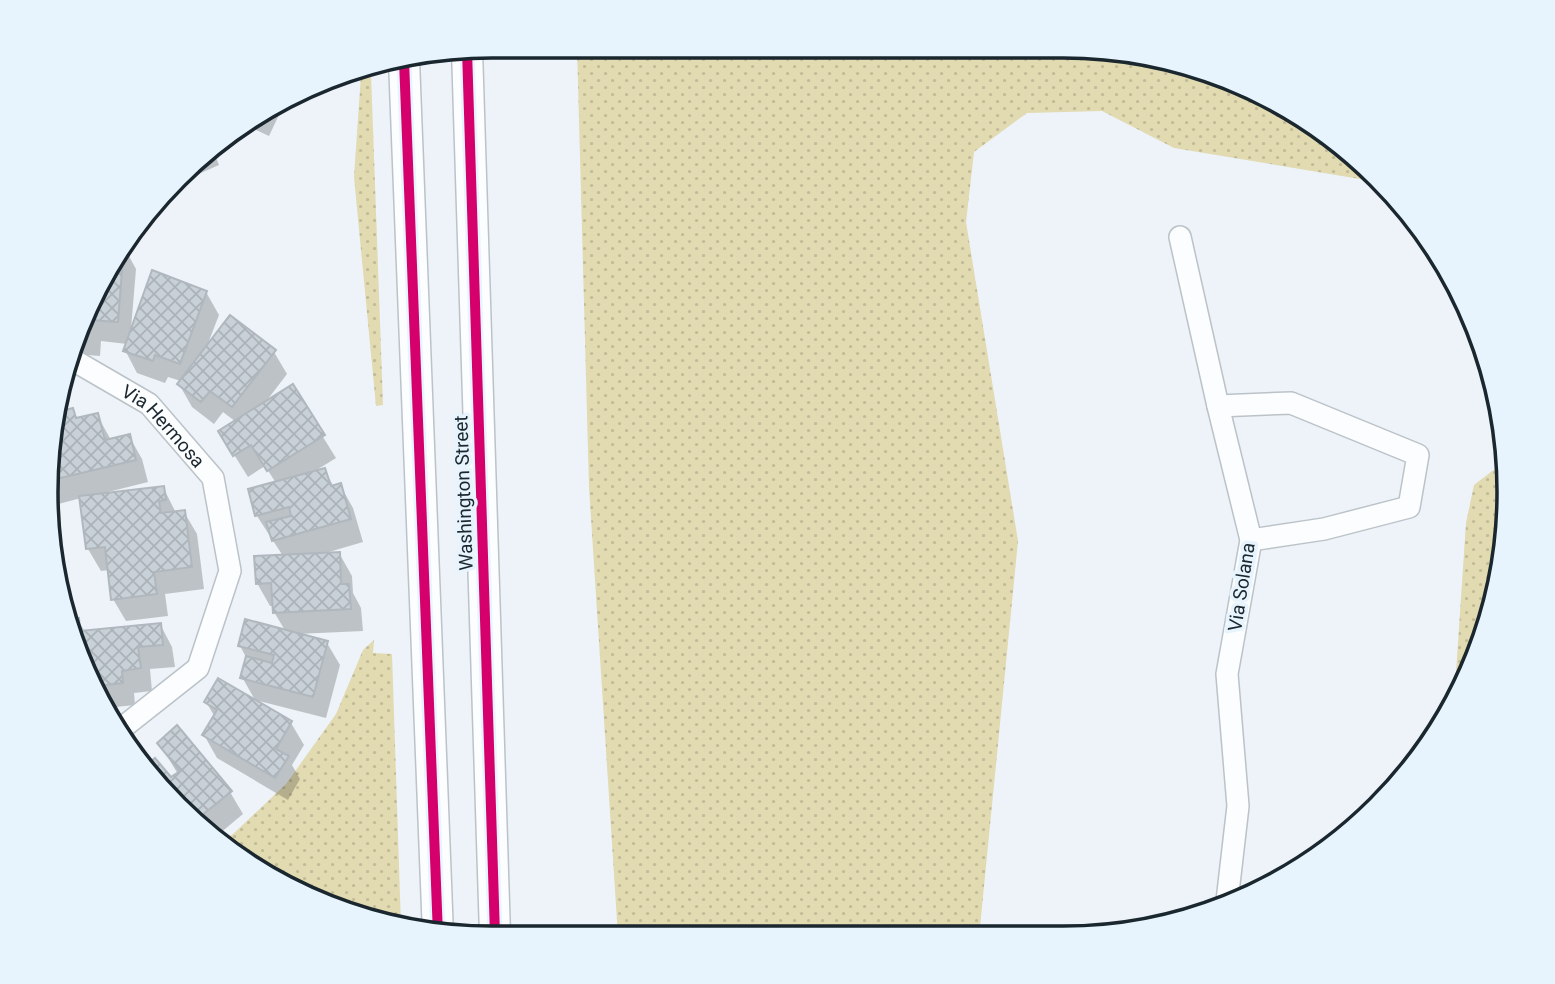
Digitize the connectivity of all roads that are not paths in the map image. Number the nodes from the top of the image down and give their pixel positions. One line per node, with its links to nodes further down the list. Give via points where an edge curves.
1 (467, 59): 10 (main road, Washington Street)
2 (404, 67): 9 (main road)
3 (1181, 237): 5 (street, Via Solana)
4 (78, 363): 7 (street, Via Hermosa, via 149,404 214,478 230,571 198,668)
5 (1217, 406): 6 (street, Via Solana); 6 (street, via 1291,403 1418,455 1409,507 1324,529)
6 (1251, 540): 8 (street, Via Solana, via 1227,674 1238,806)
7 (126, 725)
8 (1228, 893)
9 (438, 923)
10 (495, 926)

